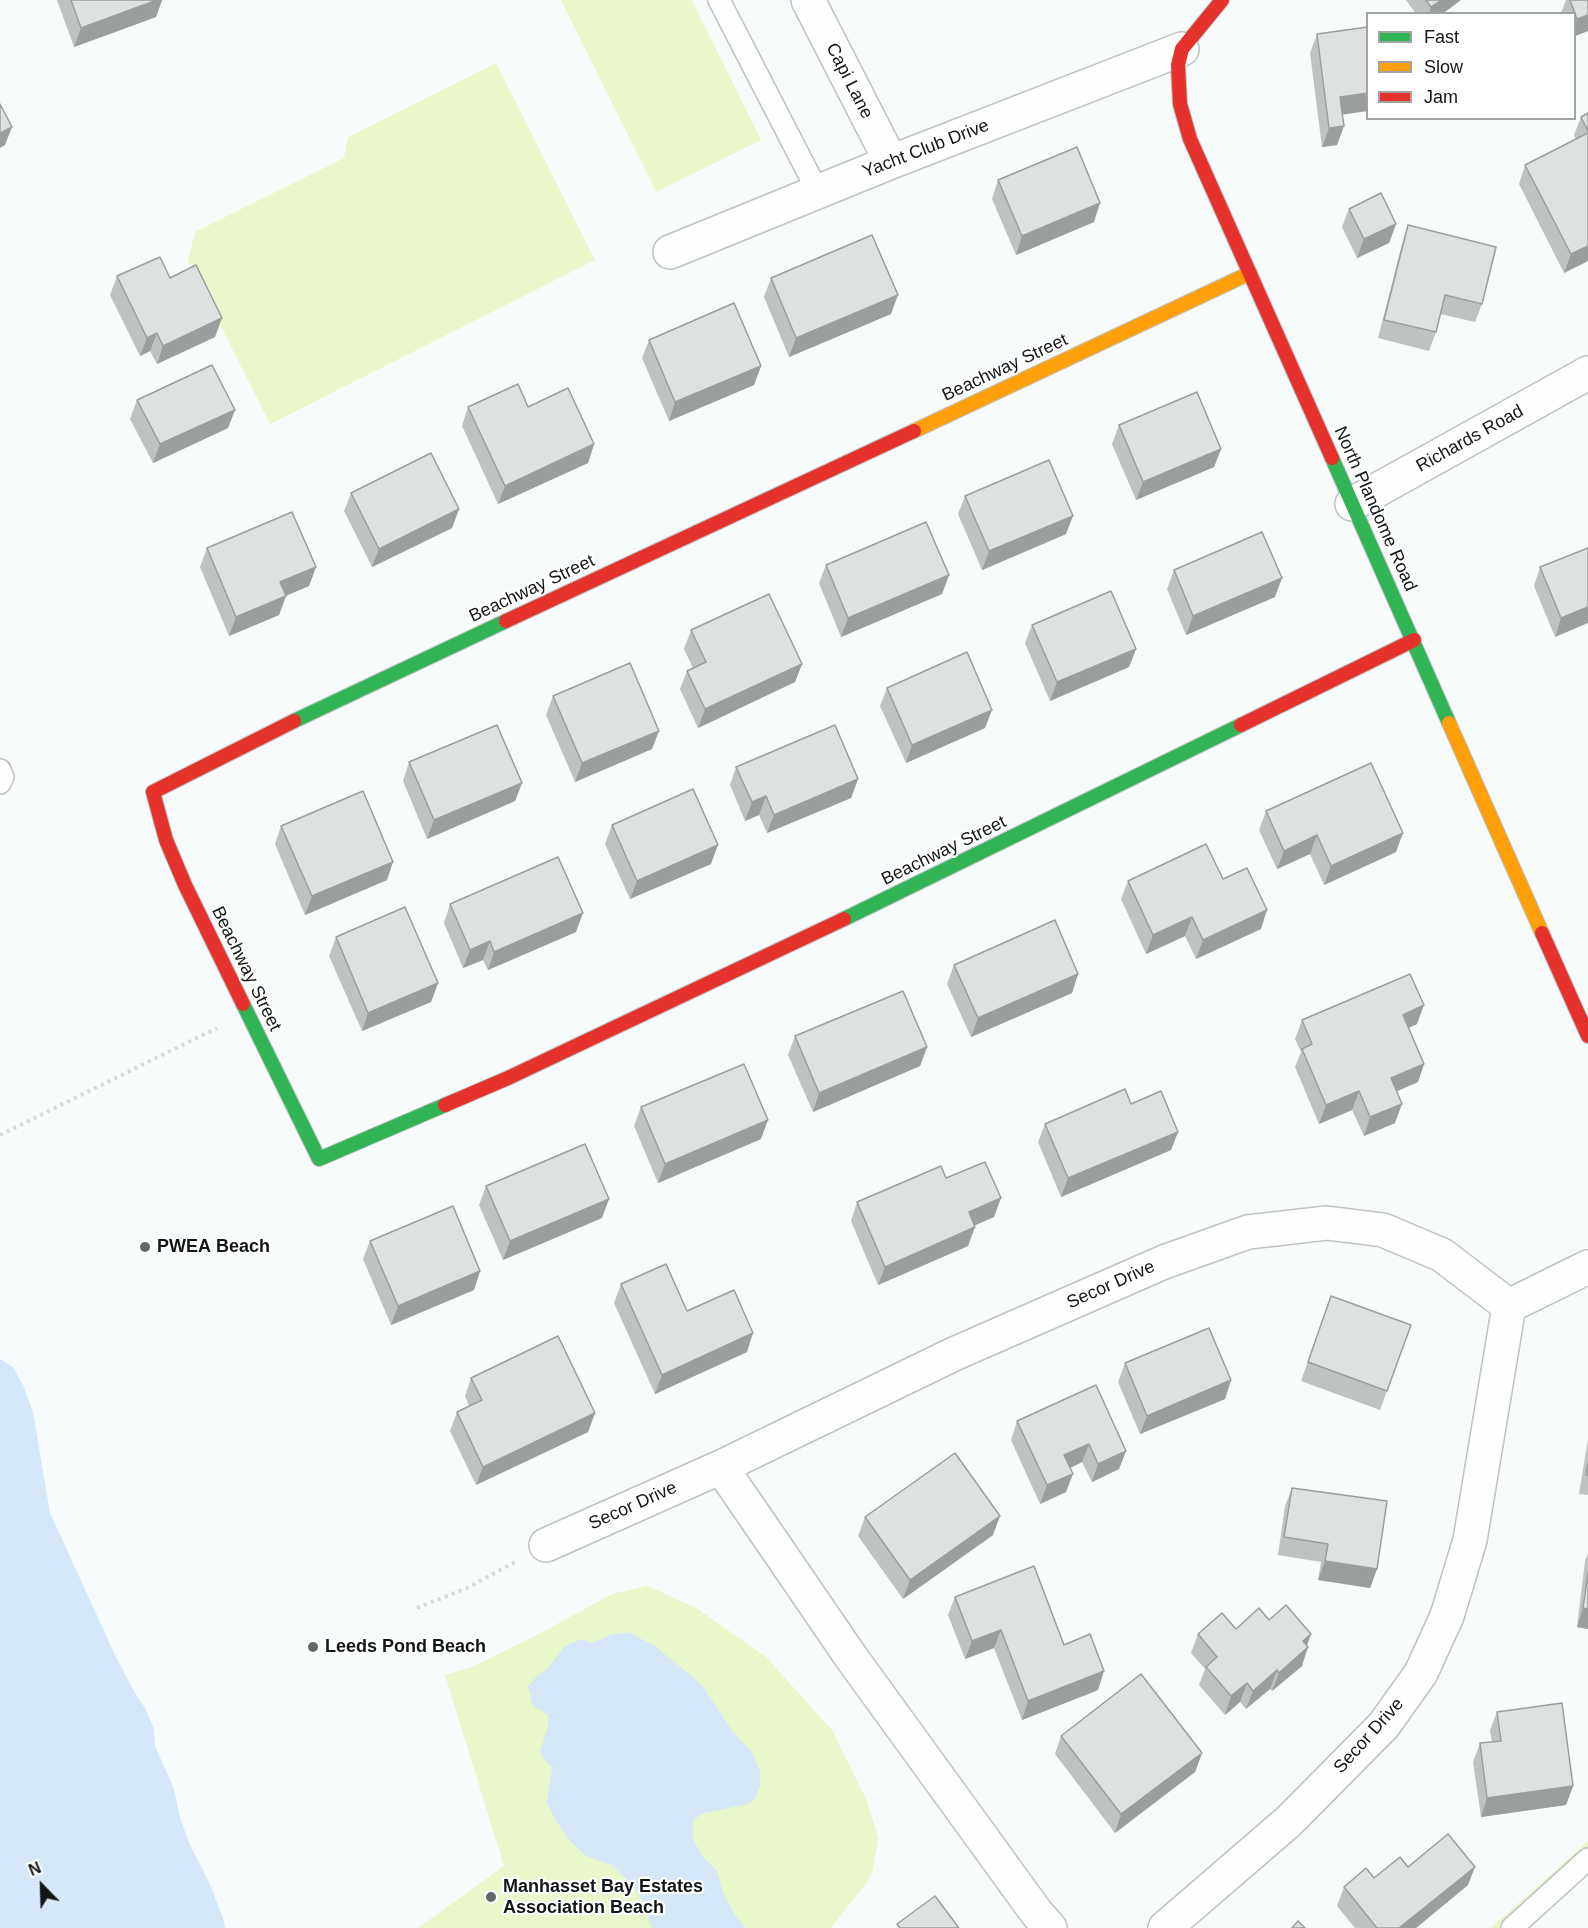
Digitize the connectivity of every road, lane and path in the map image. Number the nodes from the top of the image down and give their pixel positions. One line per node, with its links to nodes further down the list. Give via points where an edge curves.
1 (719, 0): 6 (lane)
2 (808, 0): 5 (street, Capi Lane)
3 (1222, 0): 4 (street)
4 (1182, 49): 5 (street, Yacht Club Drive); 8 (street, North Plandome Road, via 1178,87 1184,121)
5 (891, 162): 6 (street, Yacht Club Drive)
6 (818, 192): 7 (street, Yacht Club Drive)
7 (670, 252)
8 (1250, 273): 10 (street, North Plandome Road); 11 (street, Beachway Street, via 256,738 153,792 166,840 185,885 319,1159 508,1078 923,881)
9 (1588, 373): 10 (street, Richards Road)
10 (1352, 504): 11 (street, North Plandome Road)
11 (1414, 640): 14 (street, North Plandome Road)
12 (0, 770): 13 (lane)
13 (0, 783)
14 (1588, 1036)
15 (192, 1040): 16 (path)
16 (0, 1135)
17 (1588, 1267): 18 (street)
18 (1509, 1306): 19 (street, Secor Drive, via 1442,1256 1383,1230 1327,1223 1248,1232 1164,1262 954,1354); 24 (street, Secor Drive, via 1470,1540 1447,1616 1421,1673 1384,1725 1289,1821)
19 (721, 1467): 20 (street, Secor Drive); 23 (street, via 851,1657)
20 (546, 1545): 21 (path, via 467,1588)
21 (417, 1608)
22 (1588, 1859): 25 (lane)
23 (1050, 1928)
24 (1165, 1928)
25 (1512, 1928)

